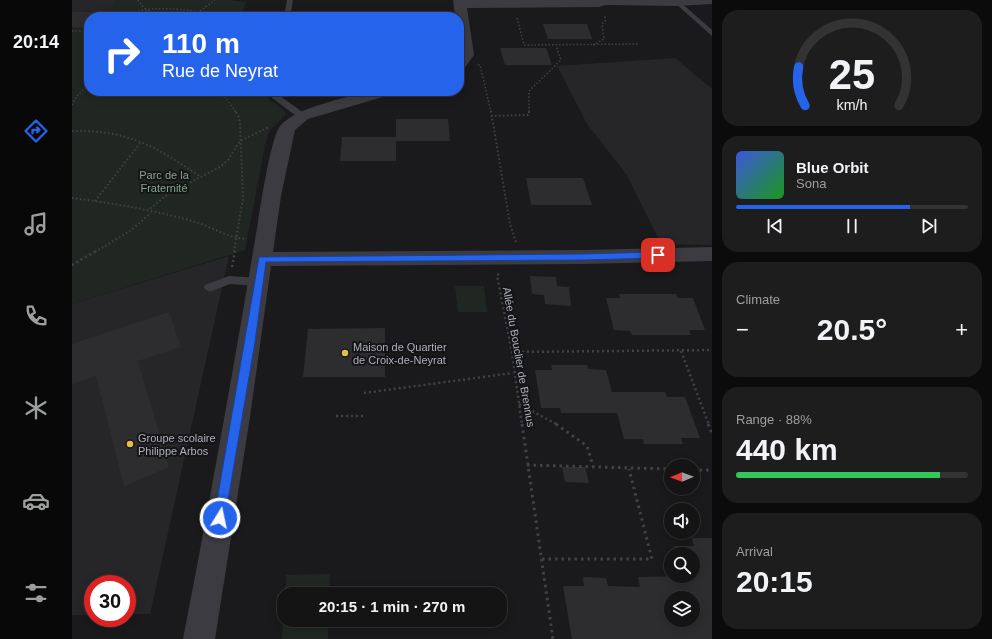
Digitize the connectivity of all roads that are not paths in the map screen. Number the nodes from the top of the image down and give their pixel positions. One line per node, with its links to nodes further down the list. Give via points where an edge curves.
1 (290, 0): 6 (lane)
2 (712, 0): 5 (street)
3 (460, 2): 4 (street); 7 (street)
4 (604, 2): 5 (street)
5 (677, 2): 9 (lane)
6 (287, 12)
7 (461, 12)
8 (464, 32): 10 (street, via 467,55)
9 (712, 34)
10 (464, 60)
11 (275, 96): 13 (lane)
12 (371, 96): 13 (street)
13 (299, 118): 14 (street, via 287,128 283,139)
14 (263, 251): 15 (street, via 519,258); 16 (street)
15 (712, 254)
16 (259, 282): 17 (lane, via 230,280); 18 (street)
17 (209, 288)
18 (199, 639)

